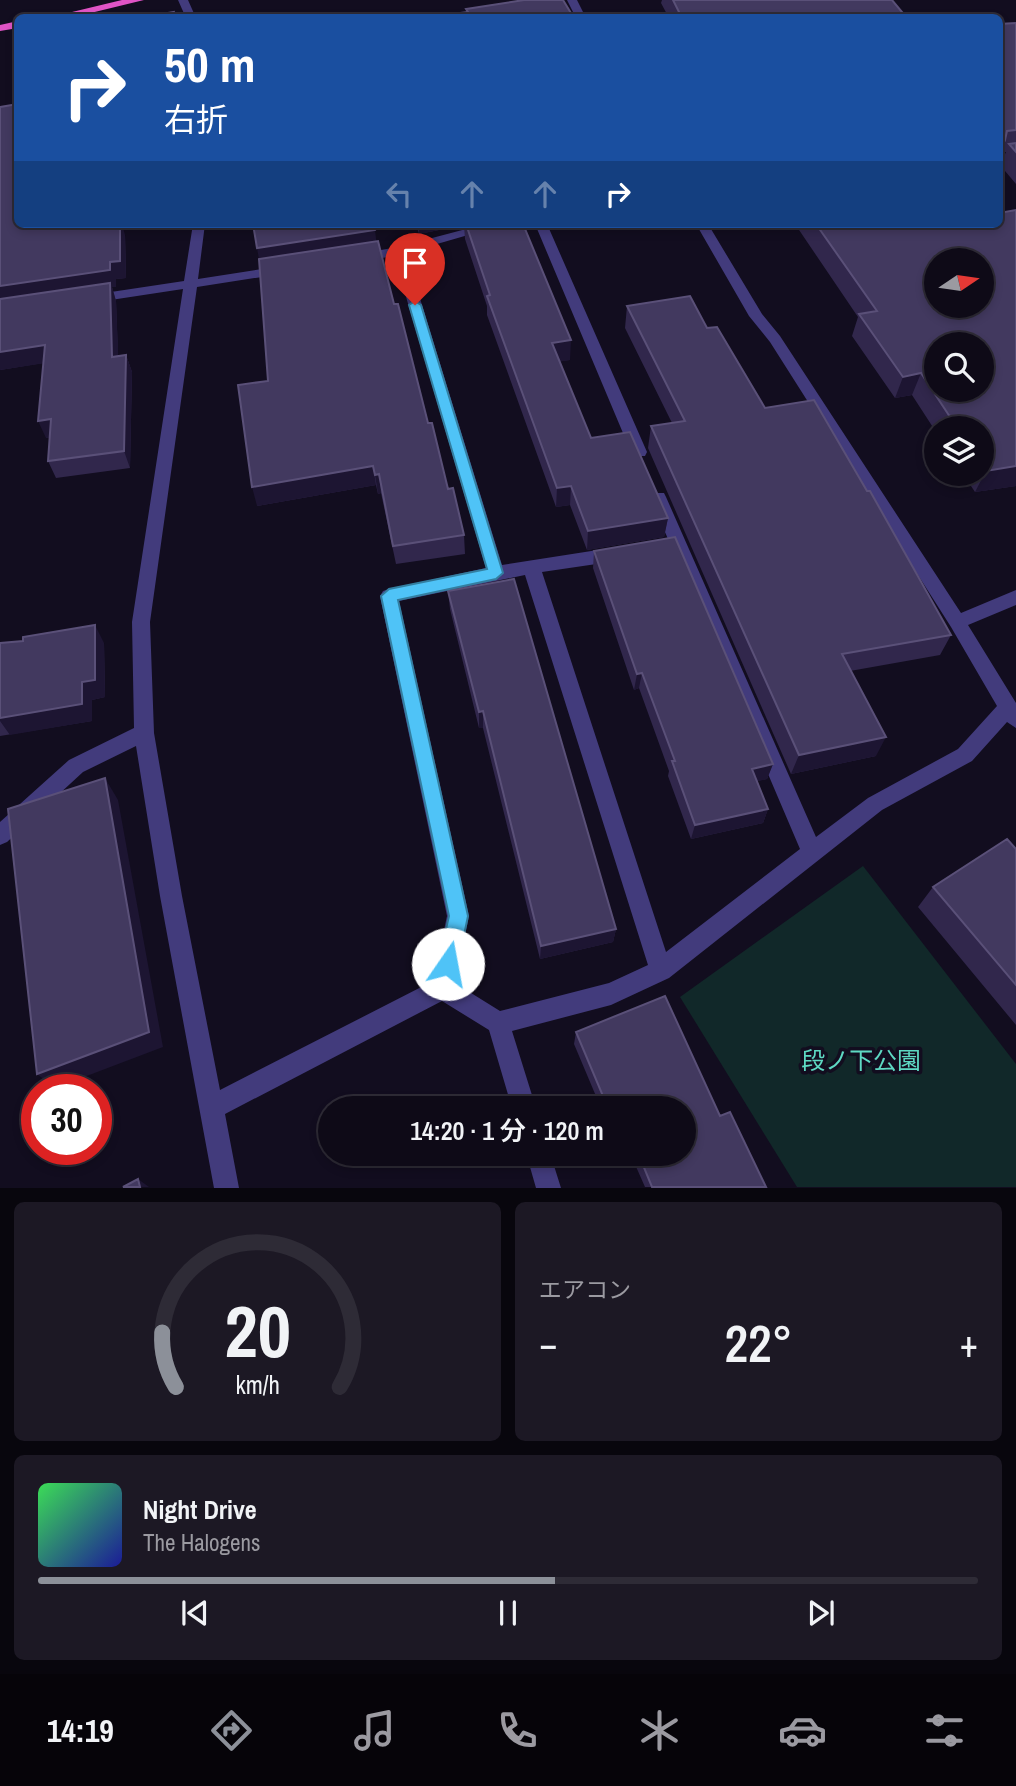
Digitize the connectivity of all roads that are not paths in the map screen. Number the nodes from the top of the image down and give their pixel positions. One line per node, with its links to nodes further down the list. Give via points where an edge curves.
1 (138, 0): 2 (highway)
2 (71, 14)
3 (198, 228): 10 (street)
4 (482, 228): 7 (street)
5 (543, 228): 12 (street)
6 (704, 228): 16 (street, via 756,316)
7 (399, 251): 8 (street); 14 (street)
8 (347, 260)
9 (295, 268): 10 (street)
10 (191, 285): 11 (street); 18 (street, via 141,622)
11 (82, 300)
12 (678, 544): 13 (street); 20 (street)
13 (532, 569): 14 (street); 21 (street)
14 (496, 573): 22 (street, via 389,596 458,916)
15 (1016, 597): 16 (street)
16 (957, 622): 17 (street)
17 (1012, 714): 20 (street, via 965,755 875,804)
18 (144, 733): 19 (street, via 76,766); 25 (street)
19 (0, 835)
20 (811, 852): 21 (street)
21 (662, 970): 23 (street, via 611,994)
22 (443, 988): 23 (street); 25 (street)
23 (498, 1023): 24 (street)
24 (520, 1096)
25 (211, 1108): 27 (street)
26 (542, 1166): 28 (street)
27 (227, 1188)
28 (549, 1188)

